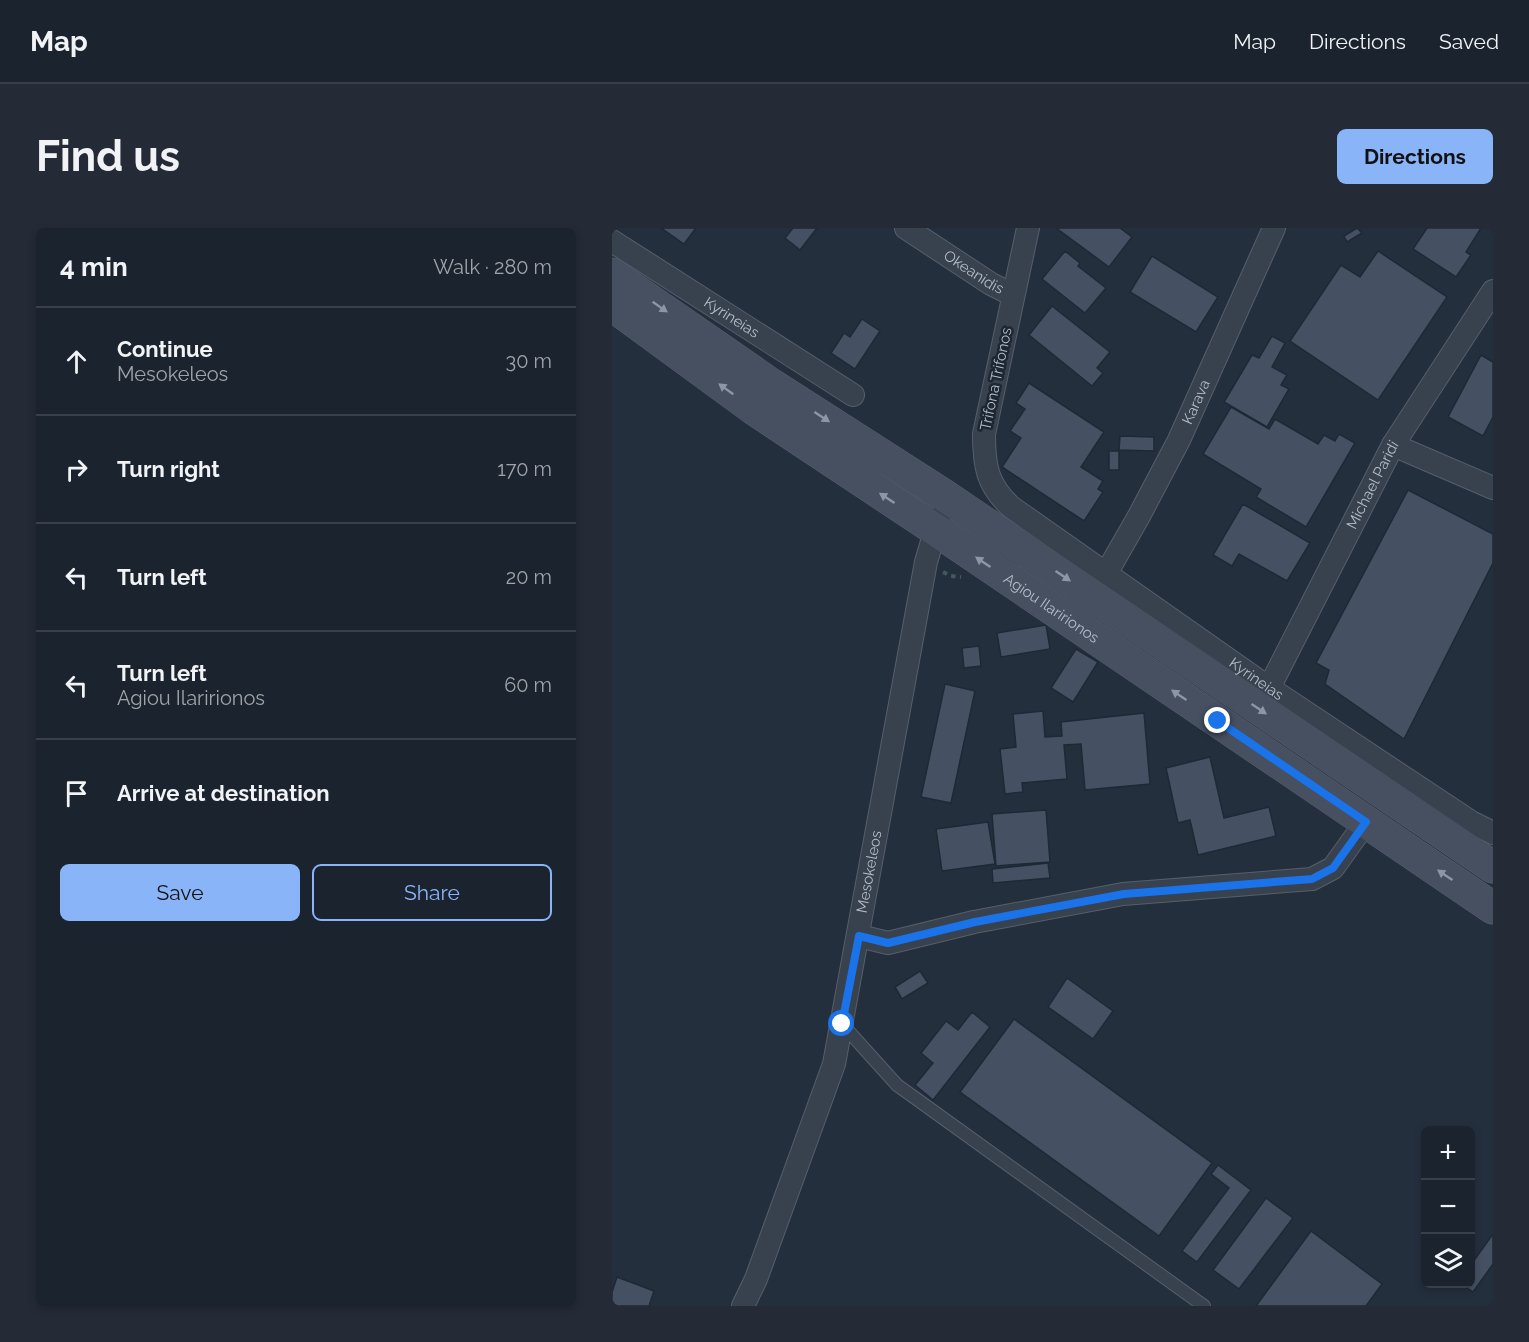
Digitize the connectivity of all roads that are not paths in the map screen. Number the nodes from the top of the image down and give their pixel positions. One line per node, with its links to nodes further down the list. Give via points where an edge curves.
1 (906, 228): 7 (street, Okeanidis)
2 (1028, 228): 7 (street, Trifona Trifonos)
3 (1274, 228): 15 (street, Karava, via 1179,440)
4 (612, 241): 9 (street, Kyrineias)
5 (612, 274): 12 (main road, one-way to 12, via 772,385)
6 (1493, 291): 10 (street, Michael Paridi)
7 (1013, 295): 13 (street, Trifona Trifonos, via 984,434 984,452 993,488)
8 (612, 305): 14 (main road, Agiou Ilaririonos, one-way to 8, via 754,410)
9 (853, 395)
10 (1392, 445): 11 (street); 16 (street, Michael Paridi)
11 (1493, 488)
12 (945, 496): 14 (street, Mesokeleos); 19 (main road, one-way to 19)
13 (1024, 516): 15 (street, Kyrineias)
14 (936, 530): 17 (main road, Agiou Ilaririonos, one-way to 14); 21 (street, Mesokeleos, via 926,562)
15 (1107, 572): 16 (street, Kyrineias)
16 (1269, 688): 18 (street, Kyrineias)
17 (1366, 822): 20 (main road, Agiou Ilaririonos, one-way to 17); 21 (street, via 1333,868 1312,879 1124,894 888,943)
18 (1493, 833)
19 (1493, 867)
20 (1493, 908)
21 (859, 936): 22 (street, Mesokeleos)
22 (842, 1024): 23 (street, Mesokeleos, via 834,1064); 24 (lane, via 897,1085)
23 (743, 1306)
24 (1204, 1306)

